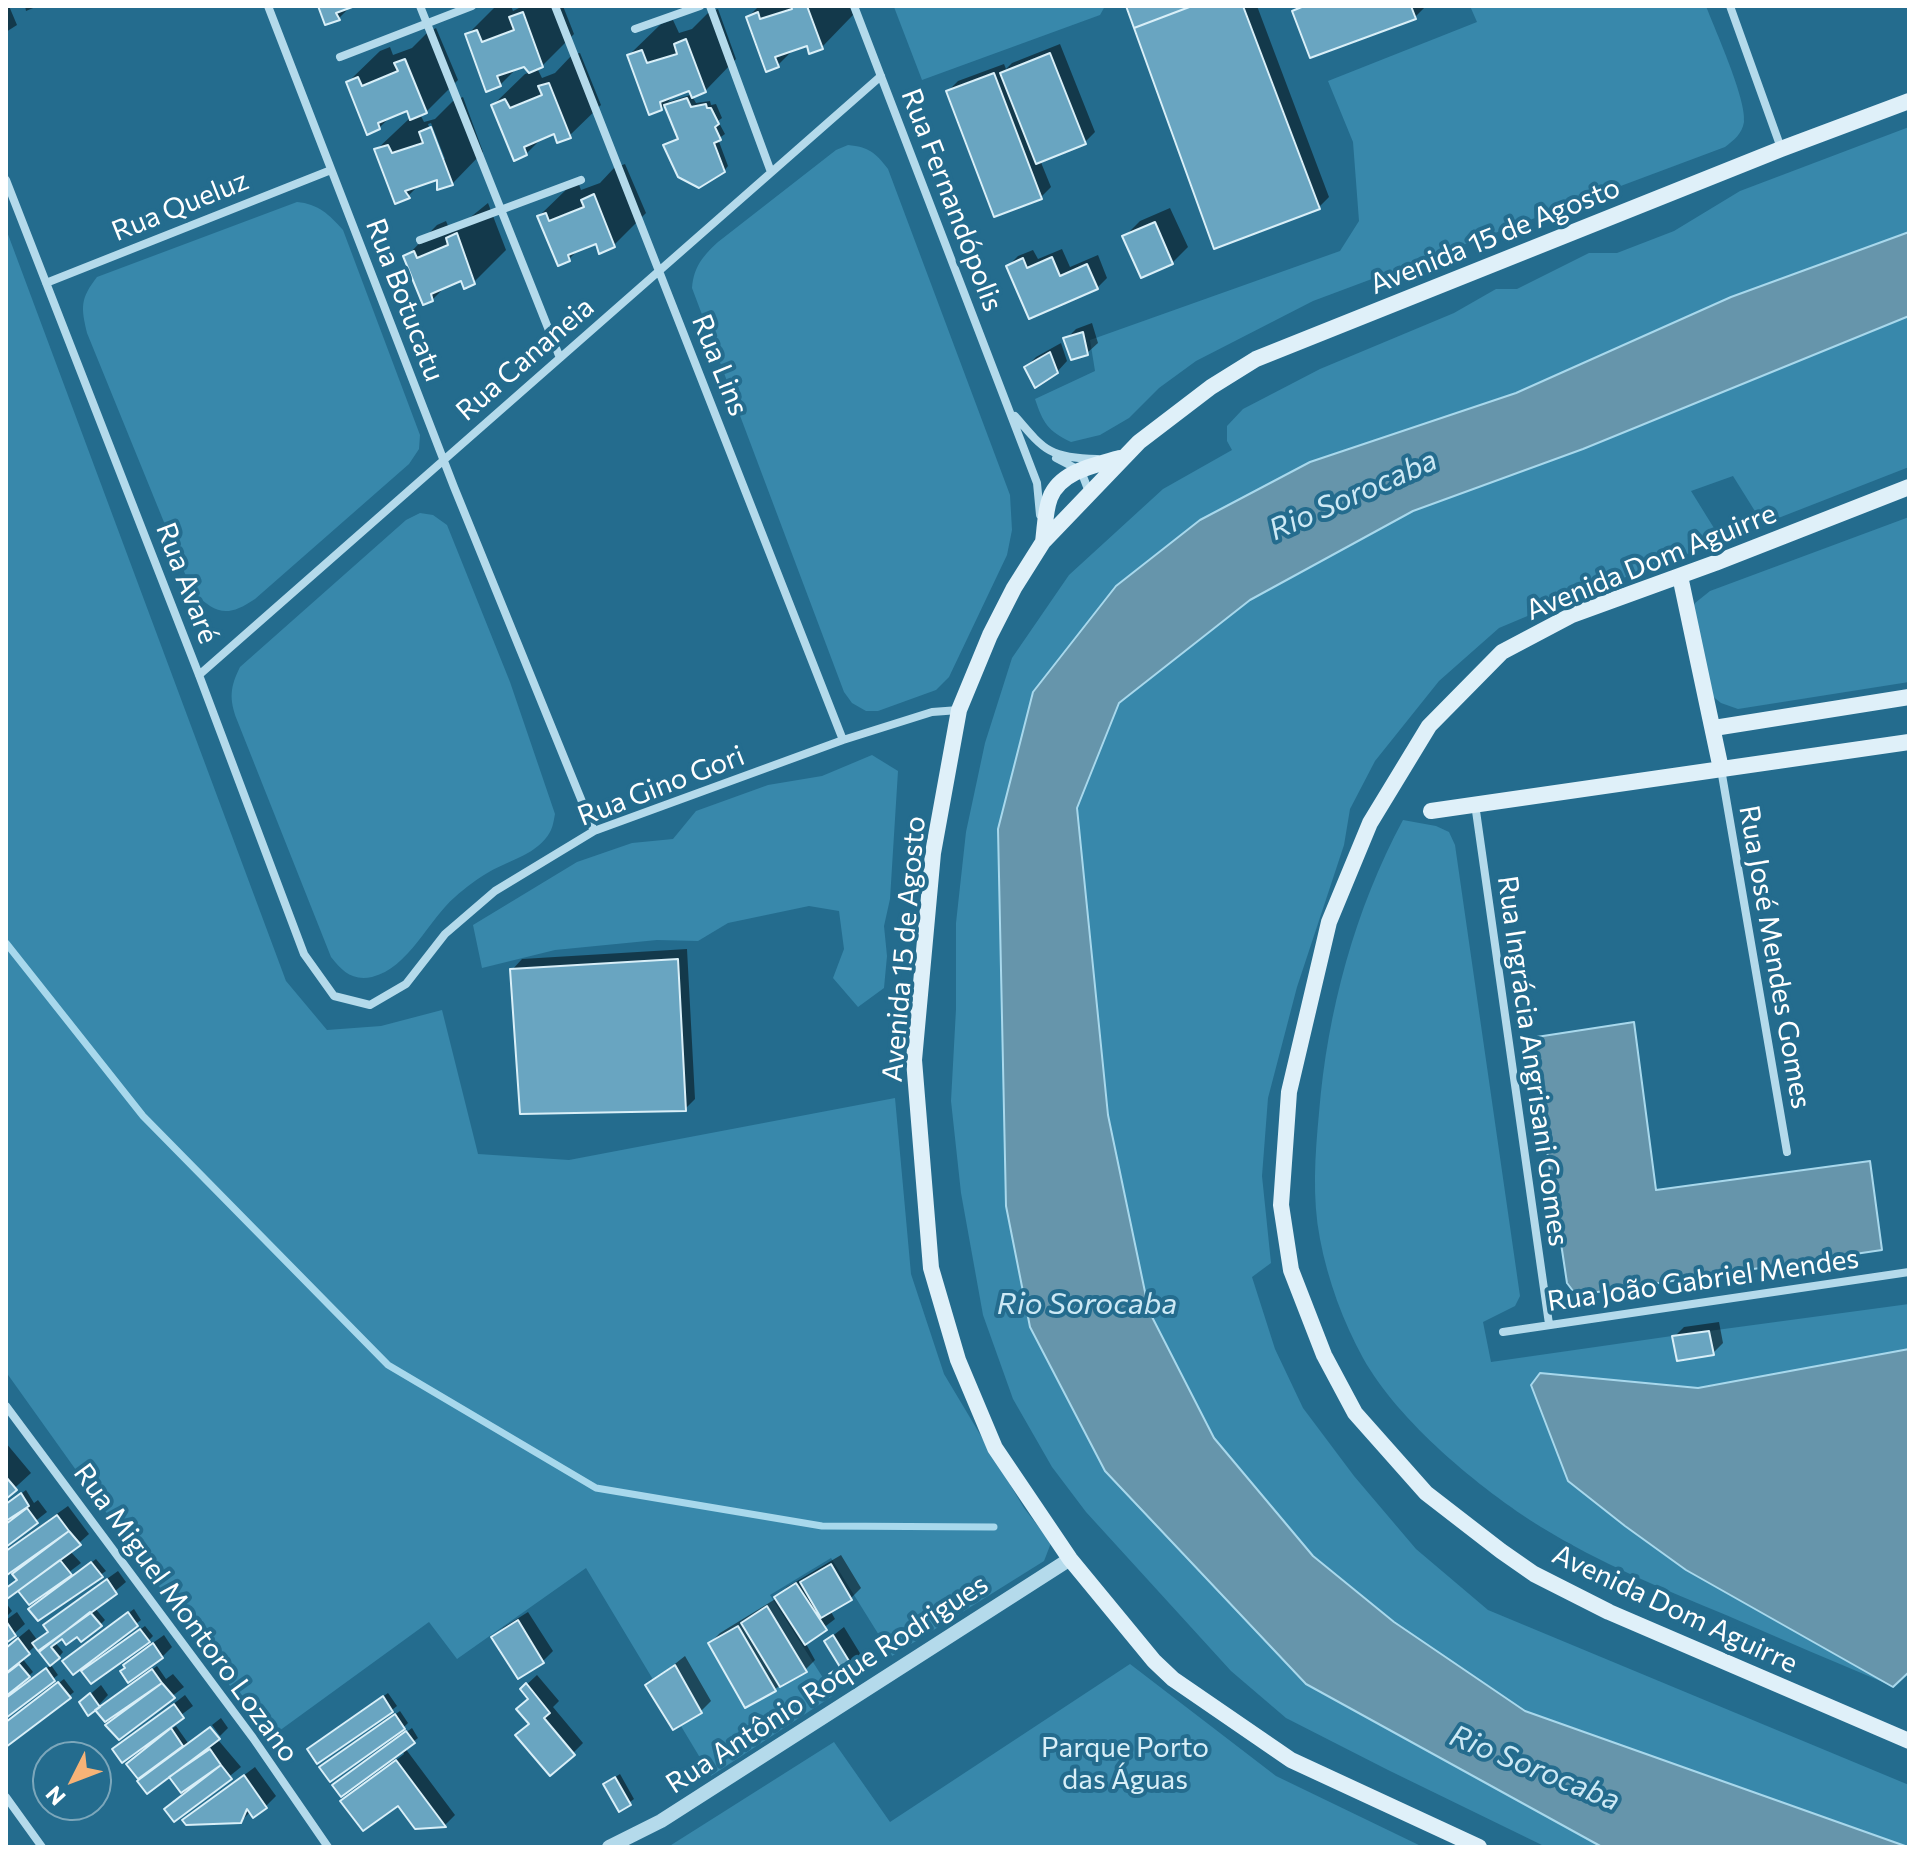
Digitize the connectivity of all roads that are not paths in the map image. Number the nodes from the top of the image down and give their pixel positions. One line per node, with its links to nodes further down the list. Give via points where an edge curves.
1 (268, 6): 15 (street, Rua Botucatu)
2 (420, 6): 9 (street)
3 (472, 6): 9 (street)
4 (555, 6): 21 (street, Rua Lins)
5 (700, 6): 10 (street)
6 (710, 6): 16 (street)
7 (854, 6): 12 (street, Rua Fernandópolis)
8 (1730, 6): 14 (street)
9 (427, 23): 11 (street); 19 (street)
10 (635, 29)
11 (340, 57)
12 (881, 76): 16 (street, Rua Cananeia); 24 (street, Rua Fernandópolis)
13 (1909, 101): 14 (main road, Avenida 15 de Agosto)
14 (1781, 149): 26 (main road, Avenida 15 de Agosto, via 1256,359)
15 (331, 170): 22 (street, Rua Queluz); 27 (street, Rua Botucatu)
16 (771, 172): 21 (street, Rua Cananeia)
17 (6, 180): 22 (street, Rua Avaré)
18 (581, 180): 19 (street)
19 (501, 210): 20 (street); 23 (street)
20 (420, 240)
21 (658, 271): 23 (street, Rua Cananeia); 40 (street, Rua Lins)
22 (46, 283): 36 (street, Rua Avaré)
23 (560, 358): 27 (street, Rua Cananeia)
24 (1010, 410): 25 (street, Rua Fernandópolis); 29 (street, Rua Fernandópolis)
25 (1044, 449): 26 (street, via 1073,458); 28 (street, Rua Fernandópolis)
26 (1121, 458): 28 (main road, Avenida 15 de Agosto); 31 (main road, Avenida 15 de Agosto)
27 (444, 460): 36 (street, Rua Cananeia); 45 (street, Rua Botucatu)
28 (1081, 471): 31 (street); 32 (main road, Avenida 15 de Agosto, via 1060,482)
29 (1037, 483): 32 (street); 34 (street, Rua Fernandópolis)
30 (1909, 487): 35 (main road, Avenida Dom Aguirre)
31 (1089, 492): 33 (main road, Avenida 15 de Agosto)
32 (1047, 511): 33 (street); 34 (main road, Avenida 15 de Agosto)
33 (1062, 522): 34 (main road, Avenida 15 de Agosto)
34 (1043, 542): 38 (main road, Avenida 15 de Agosto, via 990,635)
35 (1680, 576): 39 (main road); 53 (main road, Avenida Dom Aguirre, via 1572,615 1502,652 1429,726 1370,823 1329,922 1289,1092 1281,1205 1291,1270 1324,1355 1355,1413 1426,1493 1501,1551 1609,1612)
36 (199, 675): 46 (street, Rua Avaré, via 304,954)
37 (1909, 697): 39 (main road)
38 (959, 710): 40 (street, Rua Gino Gori, via 932,712); 52 (main road, Avenida 15 de Agosto, via 933,853 914,1060 931,1268 958,1360 995,1448)
39 (1714, 728): 42 (main road)
40 (843, 740): 45 (street, Rua Gino Gori)
41 (1909, 742): 42 (main road)
42 (1721, 769): 43 (main road); 47 (street, Rua José Mendes Gomes)
43 (1475, 804): 44 (main road); 49 (street, Rua Ingrácia Angrisani Gomes)
44 (1431, 811)
45 (594, 831): 46 (street, Rua Gino Gori, via 495,891 445,934 406,984 370,1005)
46 (334, 996)
47 (1787, 1152)
48 (1909, 1272): 49 (street, Rua João Gabriel Mendes)
49 (1549, 1324): 50 (street, Rua João Gabriel Mendes)
50 (1503, 1332)
51 (6, 1406): 56 (street, Rua Miguel Montoro Lozano)
52 (1070, 1559): 57 (street, Rua Antônio Roque Rodrigues, via 661,1821); 58 (main road, Avenida 15 de Agosto, via 1173,1679 1291,1760)
53 (1909, 1741)
54 (6, 1797): 55 (street)
55 (42, 1847)
56 (328, 1847)
57 (609, 1847)
58 (1479, 1847)

